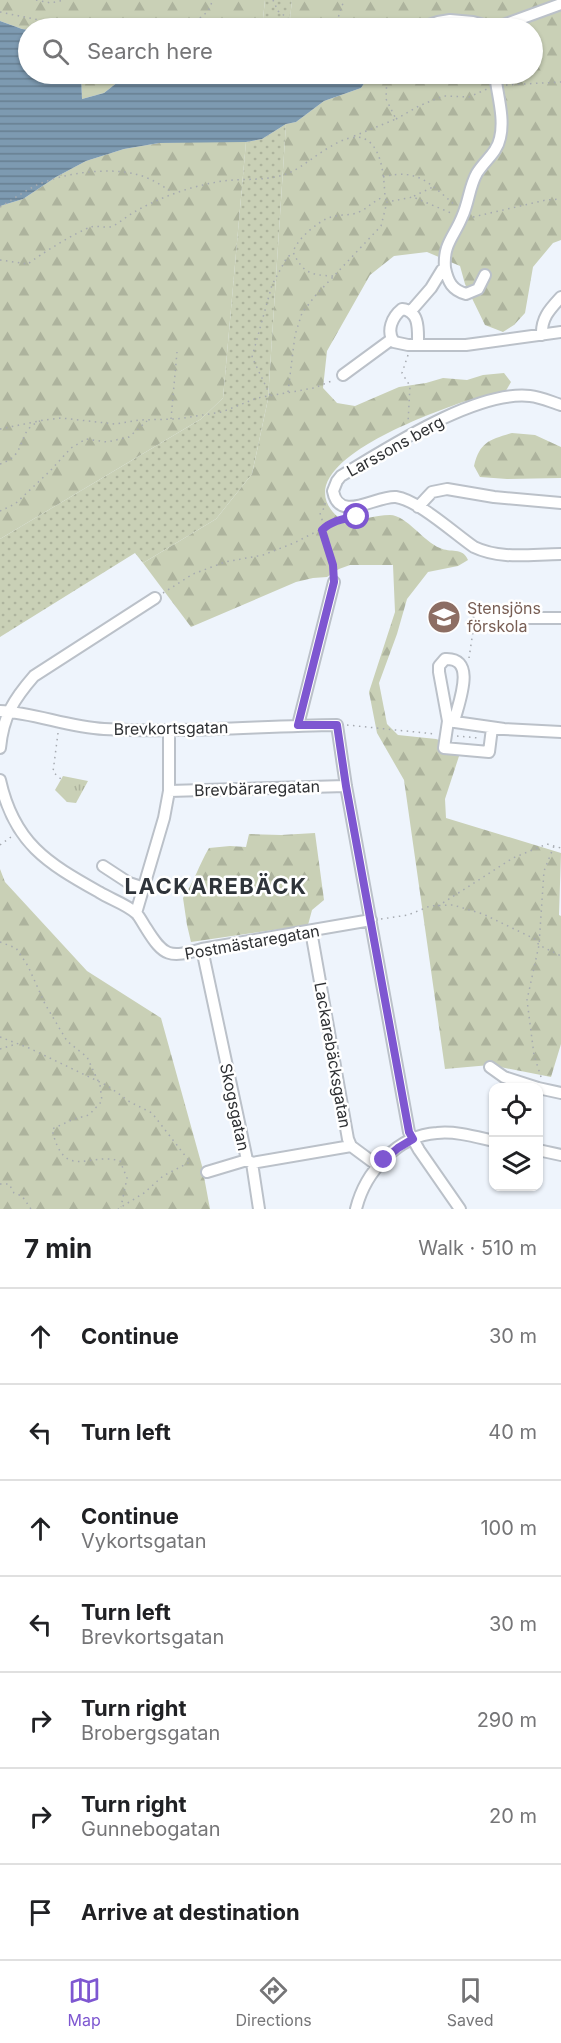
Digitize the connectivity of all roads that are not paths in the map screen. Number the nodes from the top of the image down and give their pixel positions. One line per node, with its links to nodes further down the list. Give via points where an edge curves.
1 (561, 4): 2 (street)
2 (522, 18)
3 (496, 84): 4 (street, via 500,141 472,182 463,215 445,252)
4 (445, 268): 5 (street, via 452,287 466,294 478,289); 7 (street)
5 (485, 276)
6 (561, 297): 9 (street, via 544,317)
7 (411, 311): 10 (street, via 398,312 392,322); 11 (street, via 417,320)
8 (561, 332): 9 (street)
9 (542, 335): 11 (street, via 466,345)
10 (392, 339): 11 (street); 12 (street)
11 (413, 345)
12 (343, 375)
13 (561, 405): 15 (street, Larssons berg, via 530,396 498,399 454,413 341,476 334,486 333,494 339,504 349,508 392,497)
14 (561, 503): 15 (street, via 447,489 432,492)
15 (418, 507): 16 (street, Larssons berg, via 483,551 503,555)
16 (561, 554)
17 (334, 582): 23 (street)
18 (155, 598): 21 (street, via 34,676)
19 (479, 615): 20 (street)
20 (561, 618)
21 (4, 711): 25 (street, Brevkortsgatan, via 102,729); 27 (street)
22 (451, 722): 22 (street, via 439,672 442,661 450,658 462,665 464,680); 24 (street); 24 (street, via 444,748 489,752)
23 (298, 725): 25 (street, Brevkortsgatan); 29 (street, Brevkortsgatan, via 337,725)
24 (492, 728): 26 (street)
25 (169, 730): 30 (street)
26 (561, 732)
27 (0, 748)
28 (0, 780): 33 (street, Postmästaregatan, via 20,832 36,851)
29 (346, 786): 30 (street, Brevbäraregatan); 34 (street)
30 (169, 791): 32 (street)
31 (103, 866): 32 (street)
32 (144, 888): 33 (street)
33 (136, 913): 36 (street, Postmästaregatan, via 164,952 177,956)
34 (371, 920): 35 (street, Postmästaregatan); 41 (street)
35 (311, 931): 36 (street, Postmästaregatan); 43 (street, Lackarebäcksgatan)
36 (202, 949): 46 (street, Skogsgatan)
37 (490, 1067): 38 (street, via 504,1077)
38 (524, 1083)
39 (543, 1089): 40 (street)
40 (561, 1093)
41 (413, 1139): 42 (street, via 439,1132); 47 (street); 51 (street)
42 (489, 1140)
43 (351, 1146): 46 (street, Skogsgatan); 47 (street, Lackarebäcksgatan)
44 (543, 1151): 45 (street)
45 (561, 1155)
46 (250, 1162): 48 (street); 49 (street)
47 (378, 1166): 50 (street)
48 (207, 1172)
49 (259, 1209)
50 (356, 1209)
51 (460, 1209)

